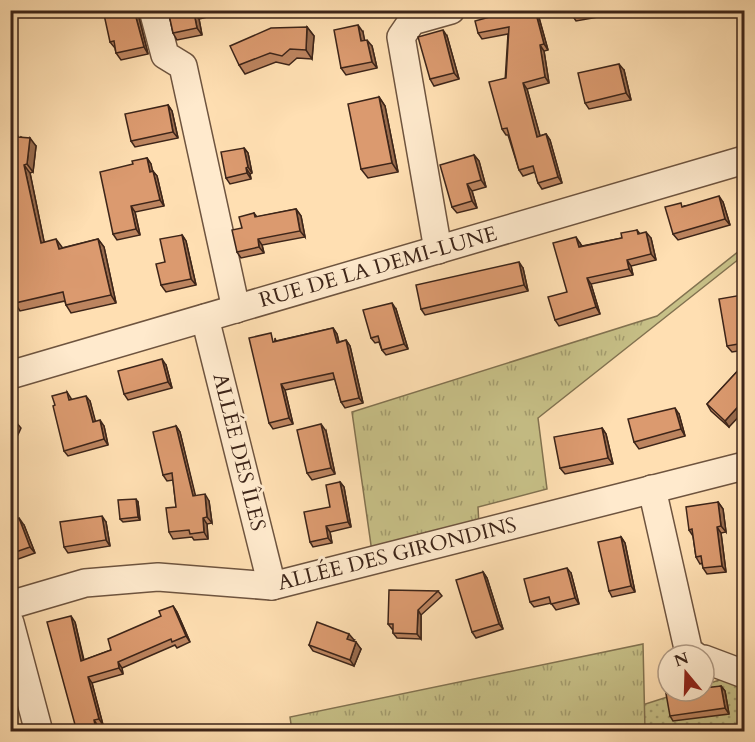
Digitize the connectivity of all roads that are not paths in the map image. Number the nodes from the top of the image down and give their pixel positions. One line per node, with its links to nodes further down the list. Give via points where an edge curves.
1 (153, 10): 5 (street, via 165,54 183,66)
2 (451, 10): 4 (street, via 412,21 401,37)
3 (744, 160): 4 (street, RUE DE LA DEMI-LUNE)
4 (438, 249): 5 (street, RUE DE LA DEMI-LUNE)
5 (236, 309): 6 (street, RUE DE LA DEMI-LUNE)
6 (205, 318): 7 (street, RUE DE LA DEMI-LUNE); 10 (street, ALLÉE DES ÎLES)
7 (11, 372)
8 (744, 466): 9 (street, ALLÉE DES GIRONDINS)
9 (652, 489): 10 (street, ALLÉE DES GIRONDINS); 13 (street)
10 (272, 586): 11 (street, ALLÉE DES GIRONDINS, via 148,578 86,583)
11 (10, 605)
12 (10, 623): 16 (street)
13 (687, 643)
14 (716, 664): 15 (street)
15 (744, 674)
16 (39, 732)

